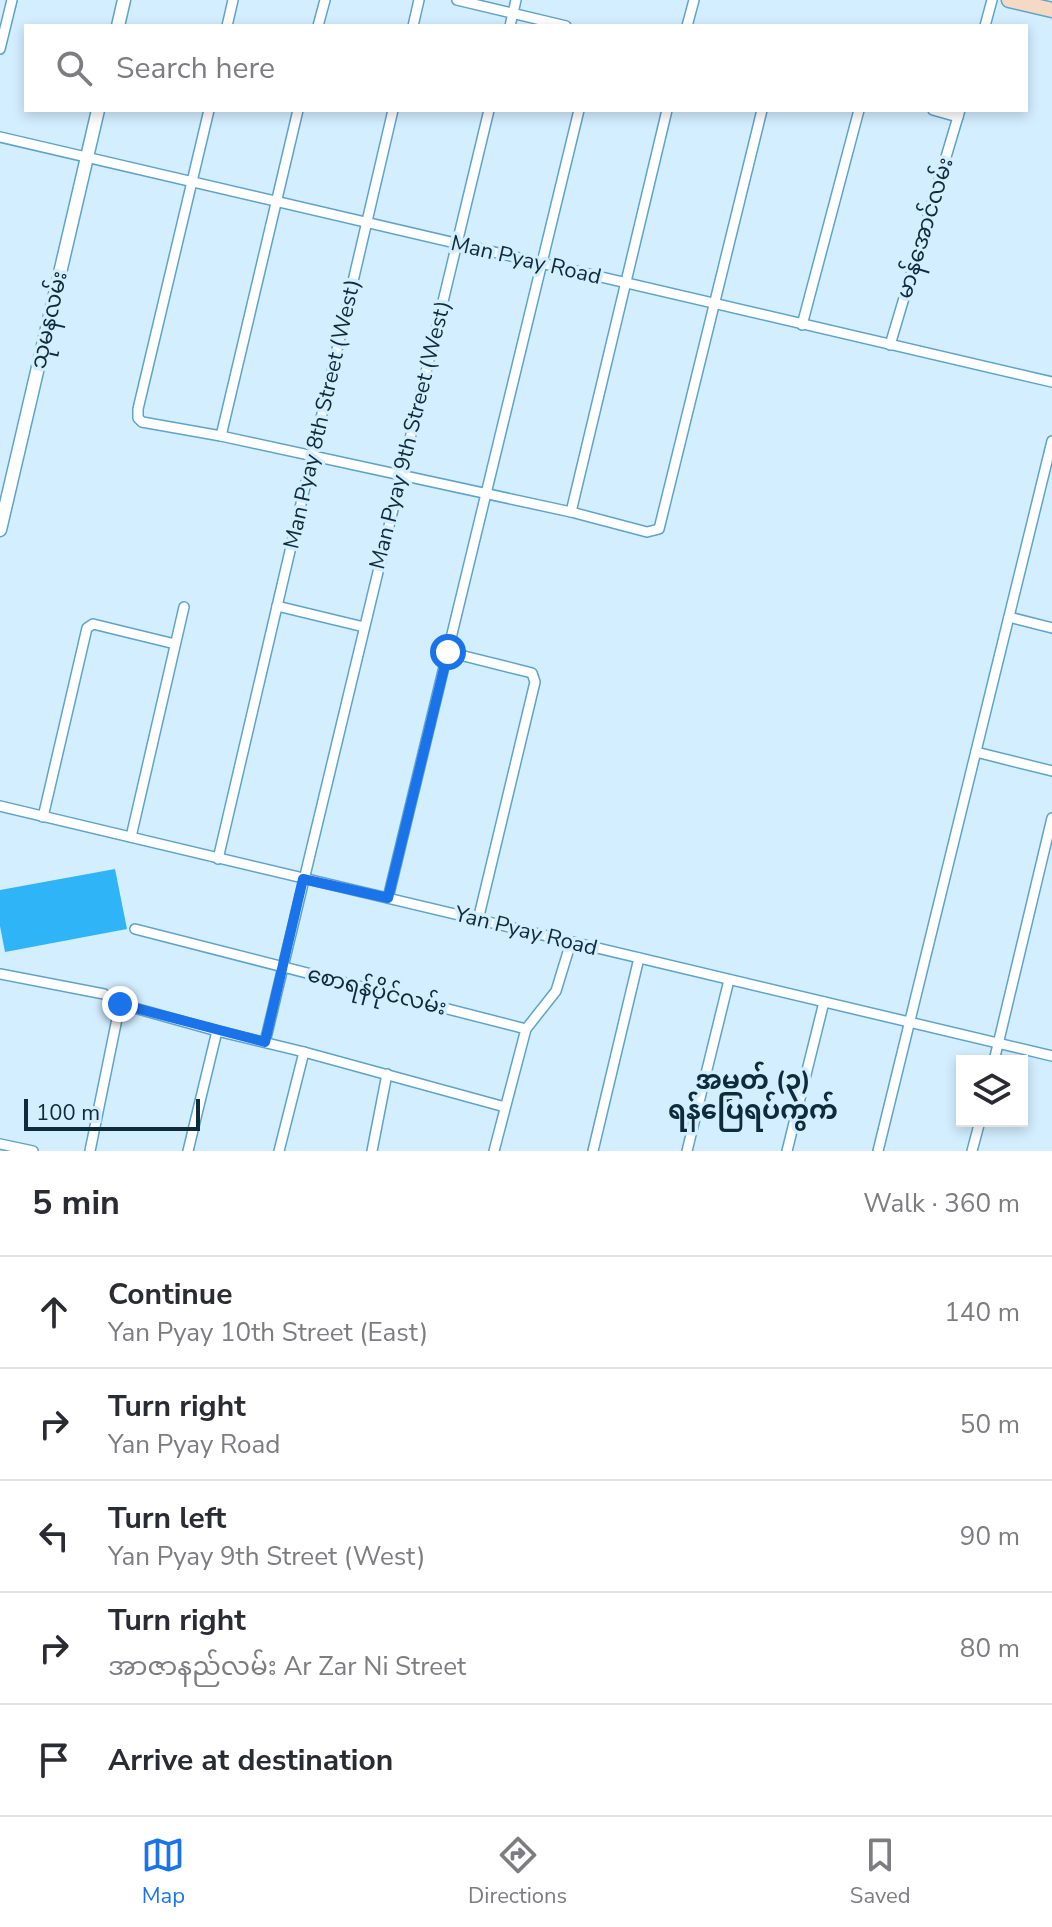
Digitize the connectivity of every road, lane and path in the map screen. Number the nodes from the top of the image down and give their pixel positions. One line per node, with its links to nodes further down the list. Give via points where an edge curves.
1 (12, 0): 21 (street)
2 (124, 0): 13 (street)
3 (233, 0): 14 (street)
4 (325, 0): 15 (street)
5 (419, 0): 16 (street)
6 (457, 0): 12 (street)
7 (516, 0): 12 (street)
8 (694, 0): 19 (street)
9 (992, 0): 20 (street)
10 (1009, 0): 11 (main road)
11 (1052, 10)
12 (513, 13): 17 (street); 18 (street)
13 (118, 24)
14 (227, 24)
15 (319, 24)
16 (413, 24)
17 (510, 24)
18 (558, 24)
19 (688, 24)
20 (986, 24)
21 (0, 49)
22 (98, 112): 33 (street, သုမနလမ်း)
23 (209, 112): 34 (street)
24 (298, 112): 35 (street)
25 (393, 112): 36 (street, Man Pyay 8th Street (West))
26 (489, 112): 37 (street, Man Pyay 9th Street (West))
27 (579, 112): 38 (street)
28 (667, 112): 39 (street)
29 (761, 112): 40 (street)
30 (858, 112): 41 (street)
31 (959, 113): 42 (street, မာန်အောင်လမ်း)
32 (0, 137): 33 (street, Man Pyay Road)
33 (87, 158): 34 (street, Man Pyay Road); 47 (street, သုမနလမ်း)
34 (193, 182): 35 (street, Man Pyay Road); 44 (street, via 138,418)
35 (277, 201): 36 (street, Man Pyay Road); 44 (street)
36 (367, 222): 37 (street, Man Pyay Road); 46 (street, Man Pyay 8th Street (West))
37 (456, 243): 38 (street, Man Pyay Road); 48 (street, Man Pyay 9th Street (West))
38 (542, 263): 39 (street, Man Pyay Road); 49 (street)
39 (626, 283): 40 (street, Man Pyay Road); 50 (street)
40 (713, 303): 41 (street, Man Pyay Road); 50 (street, via 659,529 647,532)
41 (802, 325): 42 (street, Man Pyay Road)
42 (890, 345): 43 (street, Man Pyay Road)
43 (1052, 382)
44 (221, 436): 46 (street)
45 (1052, 441): 54 (street)
46 (312, 456): 48 (street); 52 (street, Man Pyay 8th Street (West))
47 (7, 472): 51 (street, သုမနလမ်း)
48 (400, 475): 49 (street); 55 (street, Man Pyay 9th Street (West))
49 (486, 494): 50 (street); 58 (street)
50 (571, 512)
51 (0, 530)
52 (277, 606): 55 (street); 65 (street, Man Pyay 8th Street (West))
53 (184, 607): 57 (street)
54 (1009, 617): 56 (street); 59 (street)
55 (364, 627): 66 (street, Man Pyay 9th Street (West))
56 (1052, 628)
57 (175, 644): 62 (street, via 93,624 87,628); 64 (street)
58 (448, 652): 67 (street); 68 (street, via 532,673 535,682)
59 (976, 752): 60 (street); 77 (street)
60 (1052, 771)
61 (0, 806): 62 (street, Yan Pyay Road)
62 (43, 817): 64 (street, Yan Pyay Road)
63 (1052, 818): 81 (street)
64 (131, 837): 65 (street, Yan Pyay Road)
65 (218, 859): 66 (street, Yan Pyay Road)
66 (303, 879): 67 (street, Yan Pyay Road); 72 (street, Man Pyay 9th Street (West))
67 (388, 898): 68 (street, Yan Pyay Road)
68 (478, 920): 70 (street, Yan Pyay Road)
69 (135, 929): 72 (street, စောရန်ပိုင်လမ်း)
70 (571, 942): 71 (street, Yan Pyay Road); 78 (street, via 556,991)
71 (639, 958): 74 (street, Yan Pyay Road); 95 (street)
72 (282, 967): 78 (street, စောရန်ပိုင်လမ်း); 80 (street, Man Pyay 9th Street (West))
73 (0, 974): 76 (street, via 104,994)
74 (729, 980): 75 (street, Yan Pyay Road); 96 (street)
75 (824, 1002): 77 (street, Yan Pyay Road); 97 (street)
76 (120, 1004): 79 (street); 90 (street)
77 (910, 1022): 81 (street, Yan Pyay Road); 98 (street)
78 (526, 1029): 86 (street)
79 (217, 1031): 80 (street); 91 (street)
80 (265, 1042): 82 (street)
81 (998, 1044): 83 (street); 84 (street, Yan Pyay Road)
82 (304, 1052): 85 (street); 92 (street)
83 (995, 1055)
84 (1052, 1056)
85 (387, 1074): 86 (street); 93 (street)
86 (505, 1107): 94 (street)
87 (978, 1127): 99 (street)
88 (0, 1144): 89 (street)
89 (33, 1151)
90 (90, 1151)
91 (188, 1151)
92 (279, 1151)
93 (372, 1151)
94 (494, 1151)
95 (593, 1151)
96 (687, 1151)
97 (787, 1151)
98 (878, 1151)
99 (972, 1151)

